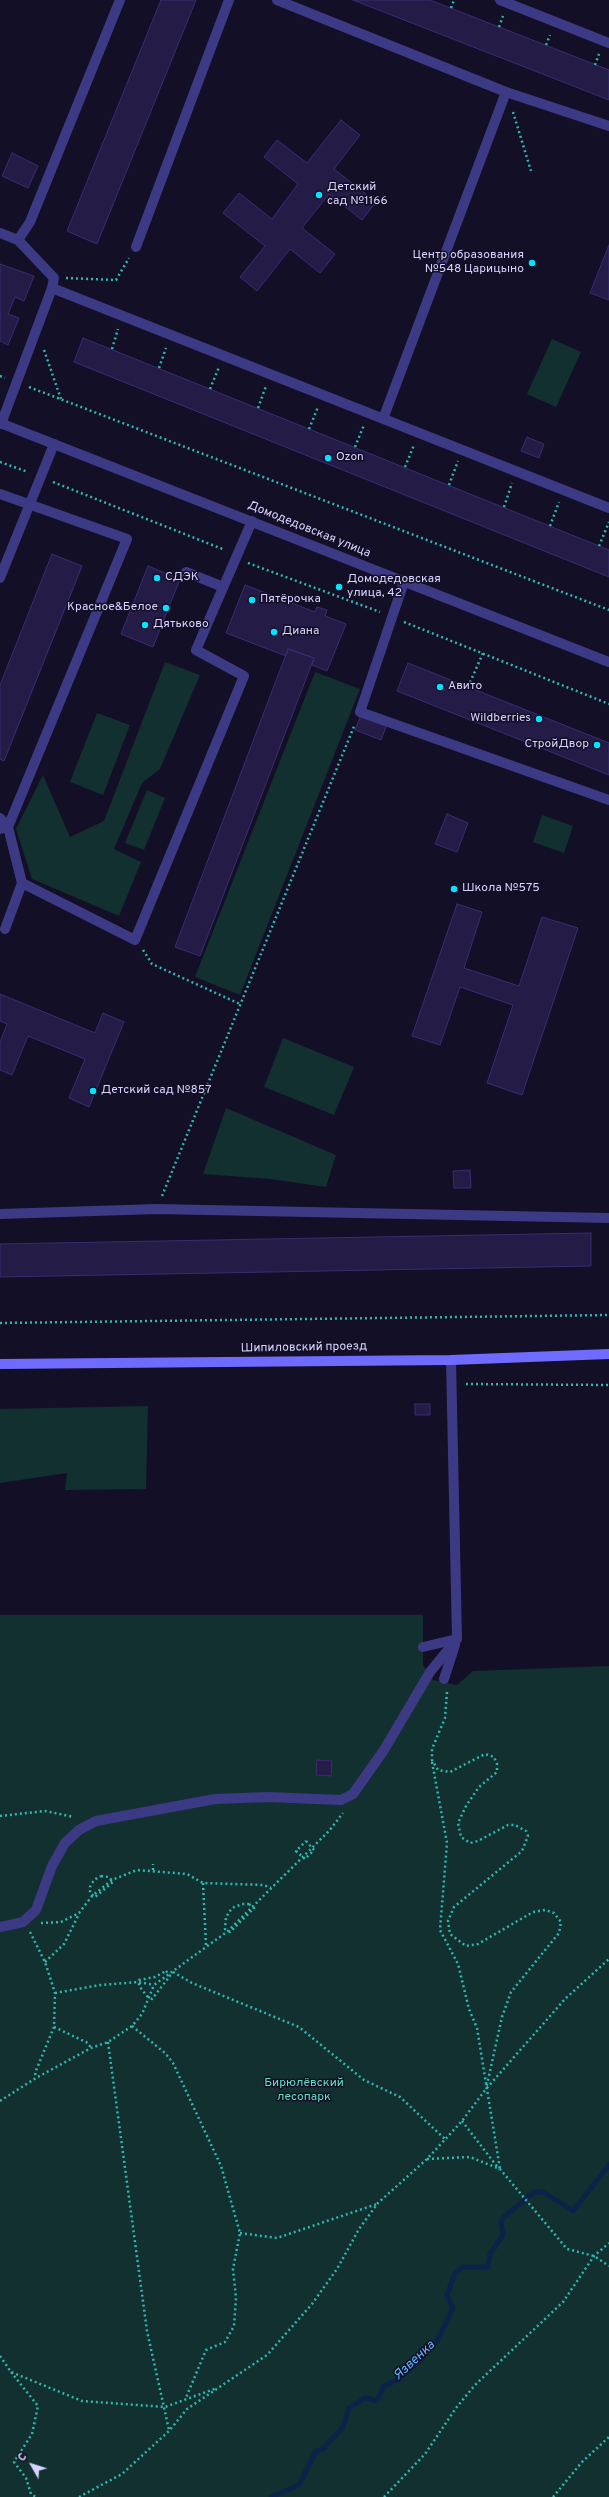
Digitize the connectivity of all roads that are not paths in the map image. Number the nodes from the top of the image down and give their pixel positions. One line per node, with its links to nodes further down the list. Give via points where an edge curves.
1 (120, 0): 9 (street, via 30,222)
2 (229, 0): 10 (street)
3 (277, 0): 6 (street)
4 (500, 0): 5 (street)
5 (609, 43)
6 (506, 92): 7 (street); 12 (street)
7 (609, 126)
8 (0, 233): 9 (street)
9 (18, 240): 11 (street, via 54,278)
10 (136, 247)
11 (52, 288): 12 (street); 13 (street)
12 (383, 419): 17 (street)
13 (1, 424): 14 (street, Домодедовская улица)
14 (54, 444): 16 (street); 18 (street, Домодедовская улица)
15 (0, 494): 16 (street)
16 (29, 505): 20 (street); 26 (street, via 127,539)
17 (609, 508)
18 (252, 521): 21 (street, Домодедовская улица); 22 (street)
19 (186, 572): 22 (street)
20 (0, 578)
21 (404, 582): 23 (street, Домодедовская улица); 24 (street, via 360,712)
22 (223, 587): 27 (street, via 196,650 244,676 135,940)
23 (609, 662)
24 (609, 800)
25 (0, 818): 26 (street)
26 (4, 828): 27 (street)
27 (22, 882): 28 (street)
28 (6, 929)
29 (0, 1214): 30 (street, via 157,1209)
30 (609, 1218)
31 (609, 1354): 32 (main road, Шипиловский проезд)
32 (451, 1360): 33 (main road, Шипиловский проезд); 34 (street)
33 (0, 1364)
34 (457, 1639): 35 (street); 36 (street); 37 (street, via 430,1672 384,1750 353,1794 341,1800 268,1796 214,1799 96,1821 79,1830 66,1843 52,1866 36,1910 28,1922)
35 (423, 1647)
36 (444, 1679)
37 (0, 1927)

